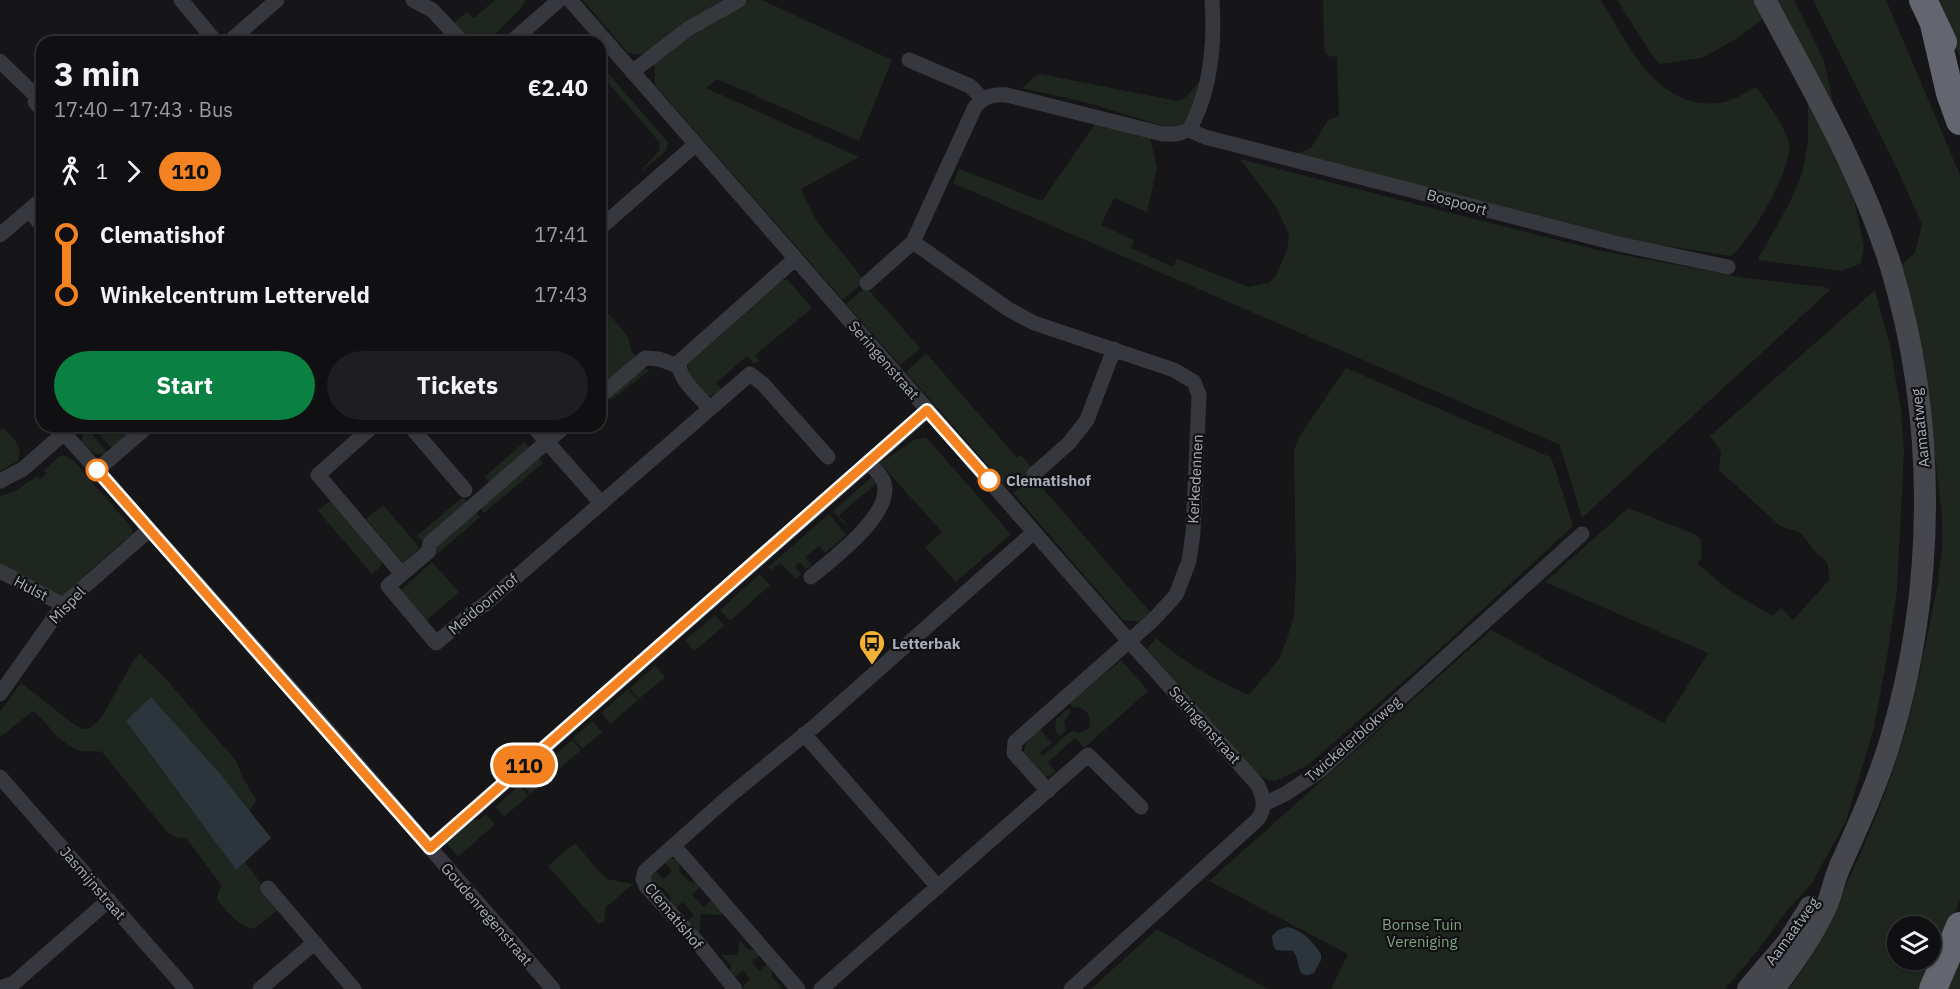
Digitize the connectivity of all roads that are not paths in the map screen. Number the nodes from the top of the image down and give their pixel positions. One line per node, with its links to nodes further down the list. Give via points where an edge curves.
1 (181, 0): 10 (street)
2 (277, 0): 11 (street)
3 (413, 0): 12 (street, via 432,10)
4 (559, 0): 13 (street)
5 (570, 0): 14 (street, Seringenstraat)
6 (739, 0): 18 (street, via 688,29)
7 (1212, 0): 23 (street, via 1210,71)
8 (1765, 0): 70 (main road, Aamaatweg, via 1863,190 1908,334 1919,406 1925,494 1922,577 1908,673 1890,742)
9 (1929, 12): 19 (highway); 22 (highway)
10 (211, 36)
11 (236, 36)
12 (456, 36)
13 (518, 36)
14 (601, 36)
15 (606, 42): 18 (street, Seringenstraat)
16 (909, 60): 21 (street, via 970,86)
17 (0, 61): 20 (street)
18 (632, 72): 24 (street, Seringenstraat)
19 (1960, 77)
20 (36, 96)
21 (983, 99): 23 (street, via 1007,95 1163,134); 30 (street, via 975,107)
22 (1960, 121)
23 (1189, 130): 32 (street, Bospoort, via 1215,140 1619,244)
24 (696, 144): 28 (street); 31 (street, Seringenstraat)
25 (36, 204): 26 (street)
26 (29, 210): 27 (street); 29 (street)
27 (36, 219)
28 (606, 223)
29 (0, 235)
30 (913, 242): 33 (street); 34 (street, Kerkedennen, via 1034,323)
31 (795, 259): 35 (street, via 684,355); 38 (street, Seringenstraat)
32 (1728, 267)
33 (867, 283)
34 (1114, 349): 50 (street, via 1087,420 1069,443); 61 (street, Kerkedennen, via 1174,370 1194,382 1199,396 1189,561 1176,595)
35 (678, 366): 36 (street, via 645,358); 37 (street)
36 (606, 391)
37 (709, 408): 47 (street, Meidoornhof, via 750,374); 53 (street, Meidoornhof)
38 (927, 410): 48 (street); 55 (street, Seringenstraat)
39 (66, 432): 51 (street, via 23,469)
40 (69, 432): 49 (street, Goudenregenstraat)
41 (141, 432): 49 (street)
42 (366, 432): 58 (street, via 318,475)
43 (415, 432): 52 (street)
44 (538, 432): 46 (street)
45 (558, 432): 46 (street)
46 (547, 442): 53 (street); 58 (street, via 430,543 428,552)
47 (828, 458)
48 (868, 462): 59 (street, via 883,480 884,501 852,541); 69 (street)
49 (97, 470): 54 (street, Goudenregenstraat)
50 (1034, 474)
51 (0, 481)
52 (465, 490)
53 (601, 503): 58 (street, Meidoornhof, via 436,643 388,586)
54 (149, 530): 60 (street, Mispel); 69 (street, Goudenregenstraat)
55 (1034, 532): 61 (street, Seringenstraat); 63 (street, Clematishof)
56 (1582, 534): 66 (street, Twickelerblokweg, via 1320,771)
57 (0, 571): 60 (street, Hulst)
58 (402, 574)
59 (811, 577)
60 (63, 605): 62 (street, Mispel)
61 (1129, 641): 65 (street, via 1015,742 1014,753); 66 (street, Seringenstraat, via 1257,784)
62 (0, 694)
63 (804, 734): 68 (street, Clematishof); 71 (street)
64 (0, 777): 73 (street, Jasmijnstraat)
65 (1048, 791): 67 (street, via 1088,756); 71 (street)
66 (1264, 804): 84 (street, Twickelerblokweg, via 1258,819)
67 (1141, 807)
68 (674, 846): 81 (street, Clematishof, via 645,871 643,879); 82 (street)
69 (430, 848): 80 (street, Goudenregenstraat)
70 (1837, 873): 85 (main road, Aamaatweg, via 1788,942); 86 (main road, Aamaatweg, via 1826,907)
71 (938, 887): 83 (street)
72 (268, 888): 75 (street)
73 (109, 900): 76 (street, via 14,983); 77 (street, Jasmijnstraat)
74 (1960, 926): 87 (highway)
75 (314, 943): 78 (street); 79 (street)
76 (0, 988)
77 (186, 989)
78 (260, 989)
79 (354, 989)
80 (553, 989)
81 (735, 989)
82 (798, 989)
83 (821, 989)
84 (1071, 989)
85 (1748, 989)
86 (1774, 989)
87 (1933, 989)

